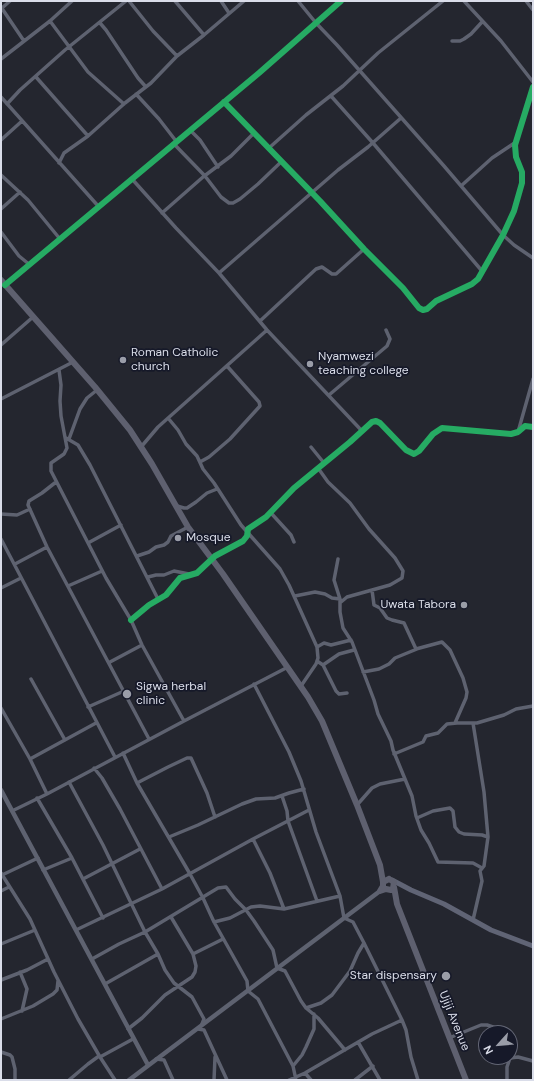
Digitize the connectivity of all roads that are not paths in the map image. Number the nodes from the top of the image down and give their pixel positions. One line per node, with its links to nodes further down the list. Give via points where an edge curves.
1 (10, 1): 14 (street)
2 (72, 1): 16 (street)
3 (126, 1): 18 (street)
4 (129, 1): 24 (street)
5 (175, 1): 20 (street)
6 (221, 1): 15 (street)
7 (244, 1): 15 (street)
8 (298, 1): 19 (street)
9 (341, 1): 19 (street)
10 (443, 1): 26 (street)
11 (464, 1): 17 (street)
12 (526, 1): 13 (street)
13 (532, 7)
14 (1, 8): 21 (street)
15 (230, 13): 20 (street)
16 (50, 21): 21 (street); 23 (street)
17 (482, 22): 22 (street, via 464,39); 28 (street, via 501,41)
18 (100, 23): 23 (street); 29 (street)
19 (316, 24): 26 (street); 34 (street)
20 (204, 35): 24 (street)
21 (24, 41): 25 (street)
22 (452, 41)
23 (69, 47): 27 (street); 36 (street, via 91,75)
24 (177, 56): 29 (street)
25 (1, 59)
26 (358, 70): 32 (street); 37 (street)
27 (36, 77): 35 (street); 41 (street)
28 (533, 82)
29 (146, 87): 31 (street)
30 (533, 87): 43 (street)
31 (136, 94): 36 (street); 44 (street, via 159,119)
32 (331, 96): 45 (street); 46 (street)
33 (1, 97): 35 (street)
34 (224, 102): 39 (street); 40 (street)
35 (7, 104): 38 (street)
36 (124, 104): 41 (street)
37 (401, 118): 45 (street); 53 (street)
38 (22, 121): 42 (street); 48 (street)
39 (190, 130): 44 (street); 49 (street)
40 (254, 133): 46 (street); 49 (street)
41 (88, 136): 48 (street, via 64,153)
42 (1, 140)
43 (516, 142): 53 (street, via 492,158); 60 (street, via 515,150 522,172 522,183 514,211)
44 (175, 143): 51 (street); 52 (street)
45 (373, 143): 55 (street); 65 (street)
46 (269, 148): 47 (street)
47 (281, 162): 51 (street, via 251,190 231,203 221,197); 55 (street)
48 (59, 163): 56 (street)
49 (218, 167): 51 (street)
50 (1, 175): 54 (street)
51 (205, 176): 58 (street)
52 (132, 179): 56 (street); 58 (street)
53 (461, 186): 60 (street)
54 (20, 192): 57 (street); 61 (street)
55 (312, 193): 62 (street); 66 (street)
56 (99, 207): 61 (street)
57 (1, 209)
58 (162, 213): 66 (street)
59 (1, 232): 64 (street, via 19,256)
60 (502, 235): 63 (street); 65 (street)
61 (60, 239): 64 (street)
62 (364, 249): 65 (street, via 423,310 472,284); 69 (street, via 336,274 322,267 316,269)
63 (533, 258)
64 (30, 265): 67 (street)
65 (482, 271)
66 (219, 274): 69 (street)
67 (3, 282): 68 (highway)
68 (33, 317): 72 (street); 73 (highway)
69 (260, 321): 70 (street)
70 (268, 330): 74 (street); 78 (street)
71 (386, 330): 78 (street, via 390,339 387,346)
72 (1, 345)
73 (72, 362): 75 (street); 77 (highway)
74 (227, 366): 80 (street); 87 (street, via 260,406 230,439)
75 (59, 370): 79 (street); 84 (street, via 61,416)
76 (533, 379): 83 (street)
77 (97, 390): 84 (street, via 80,409); 85 (highway)
78 (329, 395): 82 (street)
79 (1, 399)
80 (168, 418): 85 (street); 87 (street)
81 (533, 427): 83 (street, via 525,426)
82 (362, 431): 83 (street, via 372,422 378,422 406,450 414,454 442,428 503,434); 88 (street)
83 (518, 432)
84 (68, 439): 90 (street, via 65,453 51,465); 96 (street, via 84,454)
85 (141, 447): 92 (highway)
86 (311, 447): 88 (street)
87 (200, 462): 91 (street)
88 (324, 463): 89 (street)
89 (318, 468): 94 (street, via 290,491); 113 (street, via 395,558 403,572 400,580)
90 (56, 482): 93 (street, via 29,501); 101 (street)
91 (217, 489): 92 (street, via 187,508); 98 (street)
92 (174, 505): 97 (highway)
93 (30, 509): 95 (street, via 17,515); 102 (street)
94 (271, 513): 98 (street, via 250,526); 100 (street)
95 (1, 514)
96 (121, 525): 101 (street); 103 (street)
97 (188, 527): 103 (street, via 171,536 164,545); 104 (highway)
98 (247, 531): 104 (street, via 243,541); 114 (street, via 280,569)
99 (1, 539): 106 (street)
100 (294, 542)
101 (88, 543): 107 (street)
102 (47, 547): 106 (street); 111 (street)
103 (137, 556): 109 (street)
104 (211, 559): 108 (street); 126 (highway)
105 (338, 559): 116 (street, via 334,580)
106 (15, 564): 110 (street)
107 (102, 571): 111 (street); 117 (street)
108 (190, 575): 109 (street, via 174,571); 115 (street, via 180,578 168,593)
109 (148, 577): 115 (street)
110 (21, 578): 112 (street); 134 (street)
111 (68, 586): 124 (street)
112 (1, 588)
113 (372, 590): 116 (street); 121 (street, via 374,605 380,608 387,618 404,623)
114 (295, 596): 116 (street, via 315,592); 120 (street)
115 (158, 599): 117 (street)
116 (340, 600): 118 (street, via 343,628)
117 (131, 620): 119 (street)
118 (351, 640): 120 (street); 122 (street)
119 (142, 645): 124 (street); 138 (street)
120 (316, 646): 123 (street)
121 (417, 649): 127 (street, via 394,658 379,669); 140 (street, via 442,642 454,658 467,694)
122 (354, 650): 125 (street, via 339,654); 127 (street)
123 (317, 661): 125 (street); 130 (street)
124 (110, 662): 131 (street)
125 (323, 665): 132 (street, via 336,691 339,694)
126 (288, 667): 129 (street); 130 (highway)
127 (363, 672): 145 (street, via 378,714 391,740)
128 (31, 678): 143 (street)
129 (254, 684): 138 (street); 152 (street)
130 (301, 686): 157 (highway, via 322,721)
131 (124, 691): 134 (street); 142 (street)
132 (347, 693)
133 (533, 706): 141 (street)
134 (88, 707): 139 (street)
135 (1, 708): 136 (street)
136 (6, 718): 137 (street); 147 (street)
137 (1, 720)
138 (184, 721): 142 (street)
139 (96, 723): 143 (street); 146 (street)
140 (455, 723): 141 (street); 145 (street, via 447,724 438,732 426,736 421,743)
141 (473, 723): 164 (street)
142 (150, 739): 144 (street)
143 (64, 740): 147 (street)
144 (123, 753): 146 (street); 151 (street)
145 (394, 754): 149 (street)
146 (115, 757): 148 (street)
147 (30, 759): 154 (street)
148 (94, 768): 150 (street); 166 (street, via 102,778)
149 (405, 779): 157 (street, via 372,788); 161 (street)
150 (69, 782): 154 (street); 169 (street)
151 (137, 783): 160 (street, via 190,757 205,786); 163 (street)
152 (304, 789): 155 (street); 158 (street)
153 (1, 790): 159 (street)
154 (47, 794): 156 (street)
155 (282, 796): 160 (street, via 249,801); 162 (street)
156 (37, 798): 159 (street); 168 (street)
157 (357, 805): 175 (highway)
158 (309, 810): 162 (street); 183 (street)
159 (12, 811): 167 (street)
160 (215, 817): 163 (street)
161 (417, 818): 164 (street, via 433,810 450,808 459,832); 170 (street, via 438,862 474,863)
162 (288, 821): 165 (street); 185 (street)
163 (170, 837): 173 (street)
164 (488, 837): 170 (street)
165 (253, 839): 173 (street); 188 (street)
166 (140, 849): 169 (street); 178 (street)
167 (38, 858): 171 (street); 172 (street)
168 (72, 858): 171 (street); 174 (street)
169 (112, 864): 174 (street); 186 (street)
170 (482, 868): 193 (street, via 482,881)
171 (43, 870): 196 (street)
172 (1, 874): 176 (street)
173 (190, 874): 178 (street); 184 (street)
174 (83, 879): 191 (street)
175 (388, 880): 177 (highway); 180 (main road); 182 (highway)
176 (9, 887): 181 (street); 195 (street)
177 (394, 887): 179 (highway); 180 (main road); 187 (highway)
178 (162, 889): 186 (street)
179 (387, 890): 182 (highway); 187 (highway)
180 (411, 890): 193 (main road)
181 (1, 891)
182 (380, 892): 192 (street)
183 (340, 896): 185 (street); 192 (street)
184 (203, 898): 189 (street, via 218,888 226,887); 190 (street); 194 (street)
185 (317, 901): 188 (street)
186 (132, 904): 191 (street); 197 (street)
187 (397, 904): 221 (highway, Ujiji Avenue)
188 (284, 908): 189 (street, via 260,906)
189 (246, 910): 194 (street); 206 (street, via 273,950)
190 (171, 917): 197 (street); 203 (street)
191 (102, 918): 196 (street)
192 (344, 918): 199 (street, via 352,922); 206 (street)
193 (473, 920): 201 (main road, via 491,930)
194 (214, 922): 198 (street)
195 (35, 930): 200 (street); 204 (street)
196 (76, 930): 205 (street)
197 (145, 932): 202 (street); 205 (street)
198 (222, 939): 203 (street); 212 (street, via 247,981)
199 (364, 943): 213 (street, via 350,971 332,995 321,1003); 217 (street)
200 (1, 944)
201 (533, 946)
202 (158, 954): 210 (street); 211 (street, via 168,975)
203 (193, 954): 211 (street, via 196,966 194,974)
204 (48, 959): 207 (street); 209 (street)
205 (92, 959): 210 (street)
206 (278, 968): 212 (street); 213 (street, via 285,971)
207 (20, 972): 208 (street); 214 (street, via 27,989)
208 (1, 980)
209 (58, 980): 214 (street, via 55,993); 226 (street)
210 (105, 984): 220 (street)
211 (178, 987): 219 (street, via 192,997 204,1019); 220 (street, via 165,995)
212 (248, 991): 219 (street); 231 (street, via 258,999)
213 (306, 1008): 215 (street)
214 (22, 1011): 216 (street)
215 (314, 1014): 224 (street); 231 (street, via 315,1025 312,1034 302,1056)
216 (1, 1019)
217 (402, 1020): 223 (street); 246 (street)
218 (478, 1026): 221 (street)
219 (200, 1027): 227 (street, via 204,1030); 228 (street)
220 (128, 1030): 222 (street)
221 (449, 1038): 247 (highway, Ujiji Avenue)
222 (133, 1039): 226 (street); 230 (street)
223 (358, 1042): 224 (street); 232 (street)
224 (345, 1050): 233 (street)
225 (1, 1052): 235 (street, via 12,1057)
226 (99, 1056): 236 (street); 237 (street)
227 (215, 1056): 240 (street); 241 (street)
228 (156, 1059): 230 (street); 239 (street, via 164,1060)
229 (533, 1061): 248 (street, via 518,1057 510,1058 506,1067)
230 (148, 1065): 238 (street)
231 (293, 1066): 234 (street)
232 (373, 1066): 244 (street); 245 (street)
233 (305, 1073): 234 (street); 243 (street)
234 (296, 1079): 242 (street)
235 (15, 1080)
236 (69, 1080)
237 (115, 1080)
238 (129, 1080)
239 (173, 1080)
240 (214, 1080)
241 (227, 1080)
242 (289, 1080)
243 (311, 1080)
244 (355, 1080)
245 (380, 1080)
246 (418, 1080)
247 (466, 1080)
248 (507, 1080)

